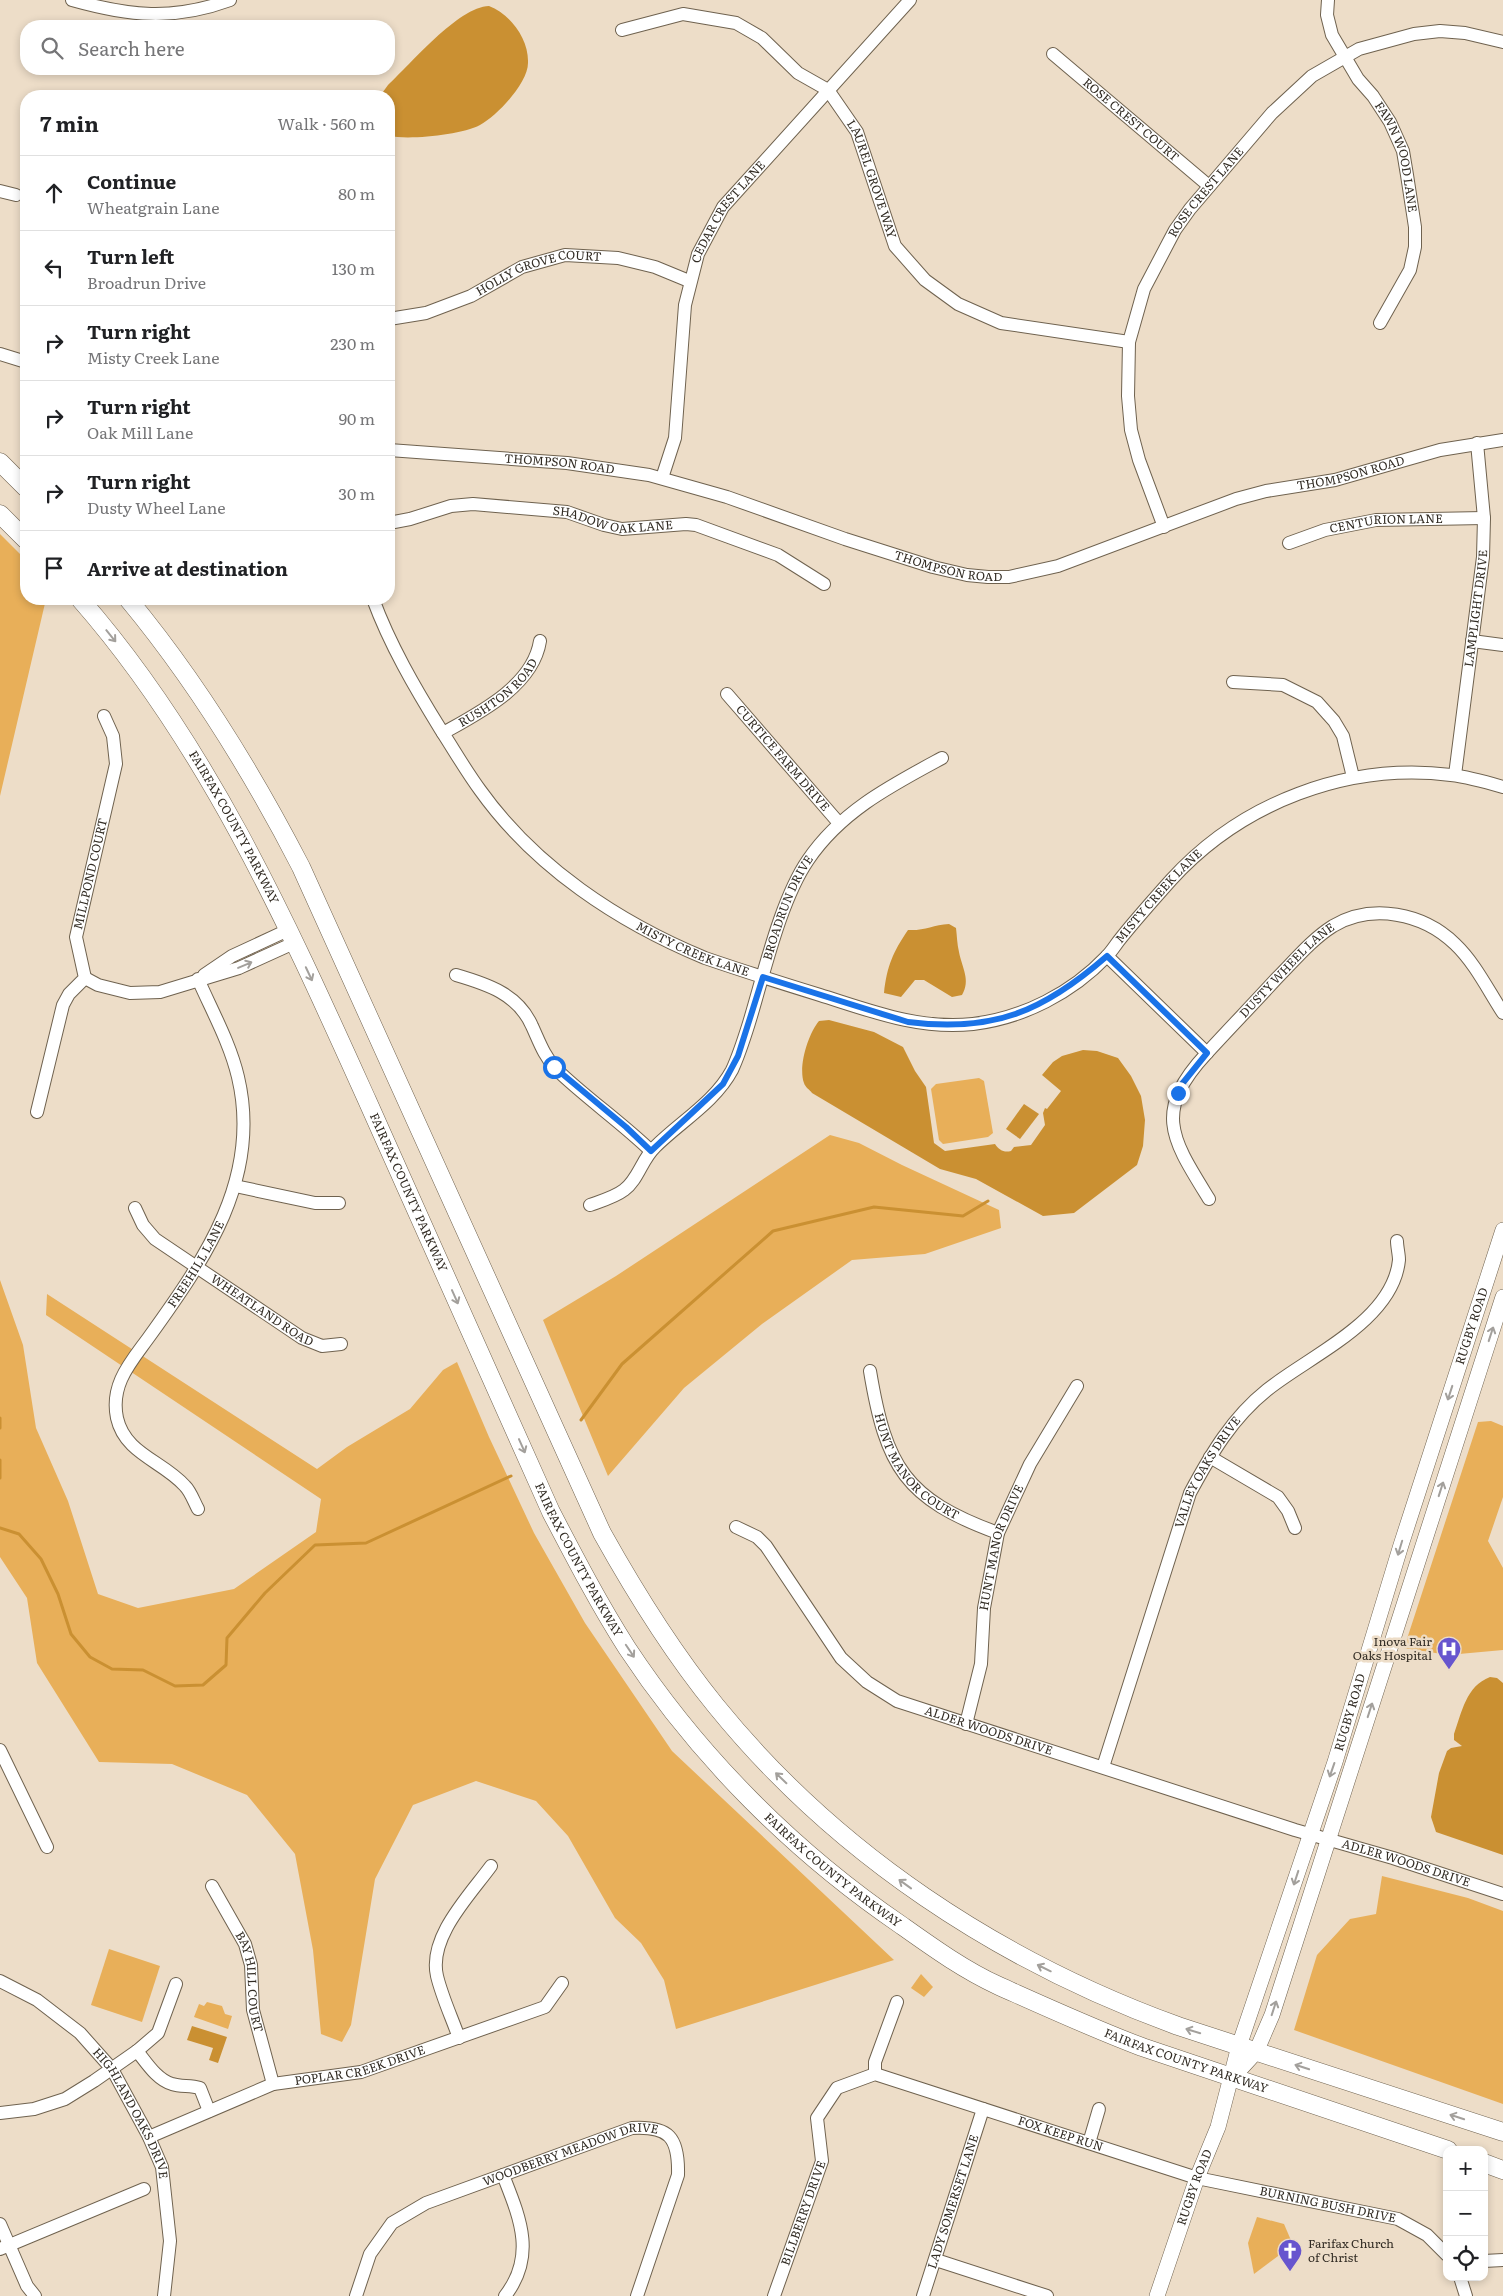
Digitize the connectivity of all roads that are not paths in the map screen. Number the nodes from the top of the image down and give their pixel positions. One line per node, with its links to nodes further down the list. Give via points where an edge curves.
1 (72, 0): 2 (street, via 100,8 150,15 186,13)
2 (230, 0)
3 (910, 0): 9 (street, CEDAR CREST LANE)
4 (1328, 0): 8 (street, FAWN WOOD LANE, via 1327,15 1332,35)
5 (622, 30): 9 (street, LAUREL GROVE WAY, via 683,14 736,23 762,38 798,73)
6 (1503, 42): 8 (street, ROSE CREST LANE, via 1440,31 1385,41)
7 (1053, 54): 10 (street, ROSE CREST COURT)
8 (1345, 57): 10 (street, ROSE CREST LANE, via 1312,76 1272,113); 15 (street, FAWN WOOD LANE, via 1390,122 1403,151 1415,227 1410,270)
9 (828, 90): 13 (street, CEDAR CREST LANE, via 723,207 698,254); 16 (street, LAUREL GROVE WAY, via 857,132 895,246 925,280 958,304 1002,323)
10 (1210, 186): 16 (street, ROSE CREST LANE, via 1175,230 1144,289)
11 (0, 191): 12 (street)
12 (16, 195)
13 (689, 281): 14 (street, HOLLY GROVE COURT, via 655,267 618,258 565,255 522,267 471,296 426,313); 23 (street, CEDAR CREST LANE, via 675,438)
14 (395, 318)
15 (1380, 323)
16 (1130, 342): 28 (street, ROSE CREST LANE, via 1128,396 1131,430)
17 (0, 354): 18 (street)
18 (20, 360)
19 (1503, 440): 20 (street, THOMPSON ROAD)
20 (1476, 443): 26 (street, LAMPLIGHT DRIVE); 28 (street, THOMPSON ROAD, via 1336,480 1266,491)
21 (395, 450): 23 (street, THOMPSON ROAD, via 567,463)
22 (0, 462): 24 (highway)
23 (662, 478): 28 (street, THOMPSON ROAD, via 933,567 981,577 1009,577 1058,566)
24 (20, 482)
25 (0, 514): 29 (highway)
26 (1484, 518): 30 (street, CENTURION LANE, via 1376,520 1325,530); 36 (street, LAMPLIGHT DRIVE, via 1484,557)
27 (395, 522): 31 (street, SHADOW OAK LANE, via 451,506 473,504 567,512 622,529 696,525 778,555)
28 (1164, 526)
29 (20, 534)
30 (1289, 542)
31 (824, 584)
32 (85, 605): 47 (highway, FAIRFAX COUNTY PARKWAY, one-way to 47, via 163,707 245,844)
33 (133, 605): 88 (highway, one-way to 33, via 1126,2008 1041,1966 949,1914 871,1859 824,1820 762,1759 695,1679 646,1608 602,1533 280,826 218,722)
34 (376, 605): 41 (street, MISTY CREEK LANE, via 396,650)
35 (540, 641): 41 (street, RUSHTON ROAD, via 535,660 526,674 494,703)
36 (1472, 641): 37 (street); 43 (street, LAMPLIGHT DRIVE)
37 (1503, 645)
38 (1233, 682): 44 (street, via 1283,685 1317,702 1342,736)
39 (727, 694): 46 (street, CURTICE FARM DRIVE)
40 (104, 716): 51 (street, MILLPOND COURT, via 113,736 116,764 76,937)
41 (443, 733): 50 (street, MISTY CREEK LANE, via 497,811 574,885 628,921 678,947)
42 (942, 758): 46 (street, BROADRUN DRIVE, via 896,783)
43 (1454, 775): 44 (street, MISTY CREEK LANE); 45 (street, MISTY CREEK LANE)
44 (1353, 777): 48 (street, MISTY CREEK LANE, via 1296,794 1267,807 1216,839 1172,879)
45 (1503, 787)
46 (838, 822): 50 (street, BROADRUN DRIVE, via 798,876)
47 (291, 936): 52 (street, via 232,956); 93 (highway, FAIRFAX COUNTY PARKWAY, one-way to 93, via 551,1512 608,1617 674,1712 736,1784 803,1850 925,1942 998,1985 1056,2012 1142,2048)
48 (1107, 956): 50 (street, MISTY CREEK LANE, via 1065,990 1030,1009 996,1020 958,1025 901,1020); 54 (street)
49 (456, 975): 56 (street, via 497,989 514,1001 527,1016 554,1067)
50 (763, 977): 56 (street, BROADRUN DRIVE, via 738,1056 723,1084)
51 (85, 978): 52 (street, via 112,990 145,994 174,989); 55 (street, via 63,1004)
52 (198, 979): 57 (street, FREEHILL LANE, via 234,1064 241,1092 242,1147)
53 (1503, 1013): 54 (street, DUSTY WHEEL LANE, via 1462,951 1444,934 1413,918 1396,914 1369,915 1342,922 1318,936)
54 (1207, 1053): 58 (street, DUSTY WHEEL LANE, via 1182,1084 1175,1102 1173,1121 1179,1148)
55 (37, 1112)
56 (651, 1151): 60 (street, BROADRUN DRIVE, via 625,1190)
57 (235, 1186): 59 (street, via 315,1203); 64 (street, FREEHILL LANE, via 226,1213)
58 (1209, 1199)
59 (339, 1203)
60 (590, 1205)
61 (135, 1208): 64 (street, WHEATLAND ROAD, via 155,1239)
62 (1503, 1230): 77 (main road, RUGBY ROAD, one-way to 77)
63 (1397, 1241): 69 (street, VALLEY OAKS DRIVE, via 1399,1260 1393,1280 1374,1310 1357,1328 1266,1390 1230,1426)
64 (196, 1267): 66 (street, WHEATLAND ROAD, via 312,1343 322,1346); 70 (street, FREEHILL LANE, via 126,1368 119,1383 116,1408 127,1440 185,1486)
65 (1503, 1297): 78 (main road, RUGBY ROAD, one-way to 65)
66 (341, 1344)
67 (870, 1371): 73 (street, HUNT MANOR COURT, via 882,1431 896,1462 909,1480 945,1511)
68 (1077, 1386): 73 (street, HUNT MANOR DRIVE, via 1030,1464)
69 (1210, 1457): 72 (street, via 1278,1497); 76 (street, VALLEY OAKS DRIVE, via 1190,1493)
70 (198, 1509)
71 (736, 1527): 74 (street, ALDER WOODS DRIVE, via 757,1537 766,1546 841,1658 857,1675 897,1700)
72 (1295, 1528)
73 (998, 1533): 74 (street, HUNT MANOR DRIVE, via 984,1608 981,1664)
74 (966, 1724): 76 (street, ALDER WOODS DRIVE)
75 (0, 1750): 79 (street)
76 (1103, 1767): 77 (street, ALDER WOODS DRIVE)
77 (1310, 1835): 78 (street, ADLER WOODS DRIVE); 88 (main road, RUGBY ROAD, one-way to 88)
78 (1329, 1840): 82 (street, ADLER WOODS DRIVE); 90 (main road, RUGBY ROAD, one-way to 78, via 1272,2015)
79 (47, 1847)
80 (491, 1866): 87 (street, via 446,1927 437,1950 437,1975)
81 (212, 1886): 94 (street, BAY HILL COURT, via 245,1944 251,1965 253,2010)
82 (1503, 1894)
83 (0, 1981): 91 (street, HIGHLAND OAKS DRIVE, via 37,2000 80,2033)
84 (562, 1983): 87 (street, POPLAR CREEK DRIVE, via 545,2007)
85 (176, 1984): 89 (street, via 158,2033)
86 (897, 2002): 92 (street, via 875,2062)
87 (459, 2038): 94 (street, POPLAR CREEK DRIVE, via 361,2072)
88 (1239, 2046): 90 (highway); 93 (main road, RUGBY ROAD)
89 (137, 2050): 91 (street); 97 (street, via 156,2074 171,2084 200,2088)
90 (1256, 2052): 93 (main road, RUGBY ROAD); 99 (highway, one-way to 90)
91 (112, 2069): 98 (street, via 65,2099 34,2110); 100 (street, HIGHLAND OAKS DRIVE)
92 (875, 2074): 95 (street, FOX KEEP RUN); 120 (street, BILLBERRY DRIVE, via 837,2088 817,2118 822,2161)
93 (1232, 2079): 102 (highway, FAIRFAX COUNTY PARKWAY); 106 (main road, RUGBY ROAD, via 1218,2127)
94 (273, 2084): 97 (street, POPLAR CREEK DRIVE)
95 (983, 2109): 101 (street, FOX KEEP RUN); 111 (street, LADY SOMERSET LANE)
96 (1099, 2109): 101 (street)
97 (209, 2111): 100 (street, POPLAR CREEK DRIVE)
98 (0, 2113)
99 (1503, 2132)
100 (149, 2137): 116 (street, HIGHLAND OAKS DRIVE, via 162,2167 170,2241)
101 (1089, 2143): 106 (street, FOX KEEP RUN)
102 (1443, 2148)
103 (1488, 2164): 104 (highway)
104 (1503, 2170)
105 (503, 2175): 117 (street, WOODBERRY MEADOW DRIVE, via 426,2203 392,2223 370,2254); 118 (street, via 521,2222 523,2238 517,2274); 119 (street, WOODBERRY MEADOW DRIVE, via 632,2128 663,2130 674,2143 678,2175)
106 (1197, 2178): 110 (street, BURNING BUSH DRIVE, via 1398,2218 1427,2235); 123 (main road, RUGBY ROAD)
107 (144, 2189): 109 (street)
108 (0, 2224): 109 (street)
109 (5, 2247): 115 (street)
110 (1443, 2251)
111 (936, 2260): 121 (street, LADY SOMERSET LANE); 122 (street)
112 (1503, 2260): 113 (street)
113 (1488, 2261)
114 (1461, 2281): 124 (street)
115 (35, 2296)
116 (164, 2296)
117 (356, 2296)
118 (505, 2296)
119 (637, 2296)
120 (774, 2296)
121 (923, 2296)
122 (1047, 2296)
123 (1157, 2296)
124 (1466, 2296)

